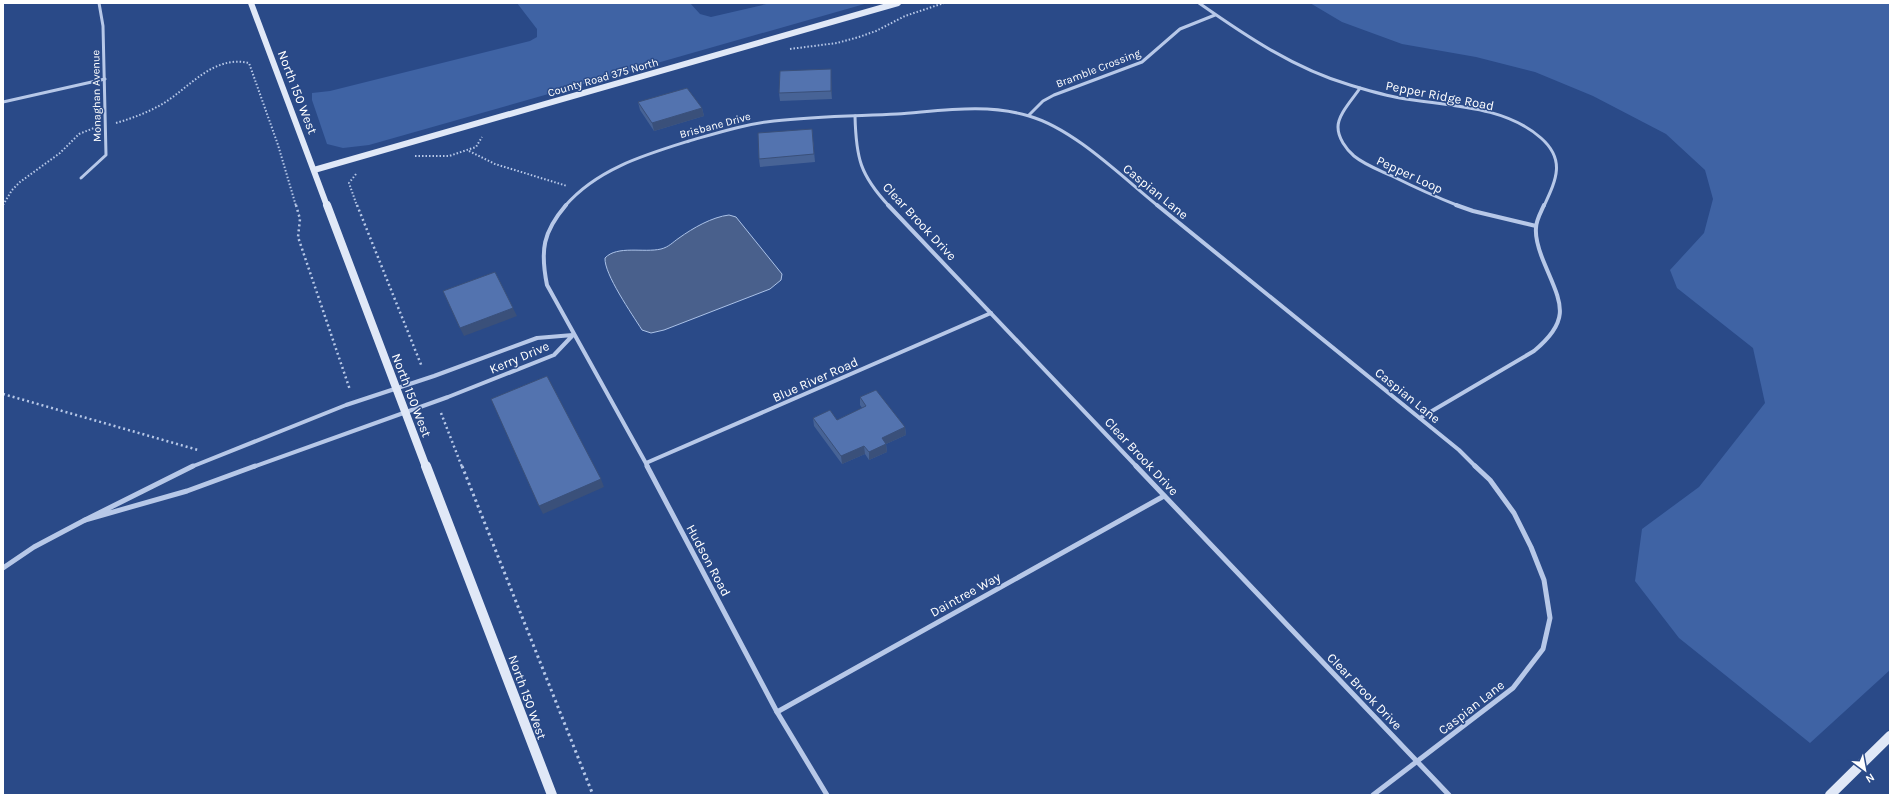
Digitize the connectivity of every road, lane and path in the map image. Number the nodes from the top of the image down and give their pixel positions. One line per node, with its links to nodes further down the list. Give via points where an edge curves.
1 (99, 3): 6 (street, Monaghan Avenue, via 103,26)
2 (251, 3): 13 (street, North 150 West)
3 (898, 3): 13 (street, County Road 375 North)
4 (1199, 3): 5 (street, Pepper Ridge Road)
5 (1216, 15): 7 (street, Pepper Ridge Road, via 1307,67); 9 (street, Bramble Crossing, via 1179,29 1142,62 1054,95 1043,101)
6 (105, 79): 8 (street); 11 (street, Monaghan Avenue)
7 (1360, 88): 17 (street, Pepper Loop, via 1339,120 1338,128 1345,146 1354,156 1450,204); 17 (street, Pepper Ridge Road, via 1484,112 1518,124 1534,133 1555,154 1558,165)
8 (3, 102)
9 (1029, 115): 10 (street, Brisbane Drive, via 1002,110 974,109); 26 (street, Caspian Lane, via 1055,125 1078,141)
10 (855, 116): 15 (street, Brisbane Drive, via 775,121 729,129 632,160 607,171); 18 (street, Clear Brook Drive, via 856,154 867,180)
11 (107, 125): 14 (street, Monaghan Avenue, via 106,155); 16 (path, via 76,136 60,153 20,182); 24 (path, via 148,112 217,66 238,60 249,63 278,145 300,219 298,236)
12 (468, 151): 15 (path, via 496,164)
13 (314, 170): 22 (street, North 150 West)
14 (81, 178)
15 (580, 190): 19 (street, Brisbane Drive, via 552,223 544,242 542,260 547,285)
16 (3, 205)
17 (1536, 226): 26 (street, Pepper Ridge Road, via 1540,254 1560,305 1561,315 1554,334 1534,351)
18 (991, 312): 28 (street, Blue River Road); 29 (street, Clear Brook Drive)
19 (573, 335): 22 (street, Kerry Drive, via 537,338); 25 (street, Kerry Drive, via 554,355); 28 (street, Hudson Road)
20 (422, 367): 21 (path)
21 (416, 369)
22 (396, 389): 25 (street, North 150 West); 30 (street, Kerry Drive, via 339,408 199,463)
23 (3, 394): 27 (path)
24 (352, 394)
25 (405, 412): 30 (street, Kerry Drive, via 187,491); 35 (street, North 150 West)
26 (1420, 418): 34 (street, Caspian Lane, via 1490,480 1514,514 1532,547 1544,580 1550,618 1543,649 1513,688)
27 (202, 451)
28 (646, 463): 32 (street, Hudson Road)
29 (1164, 496): 32 (street, Daintree Way); 34 (street, Clear Brook Drive)
30 (85, 520): 31 (street, via 34,547)
31 (3, 568)
32 (777, 712): 36 (street, Hudson Road)
33 (1890, 736): 39 (street)
34 (1417, 762): 37 (street); 38 (street, Clear Brook Drive)
35 (552, 795)
36 (827, 795)
37 (1373, 795)
38 (1449, 795)
39 (1830, 795)

